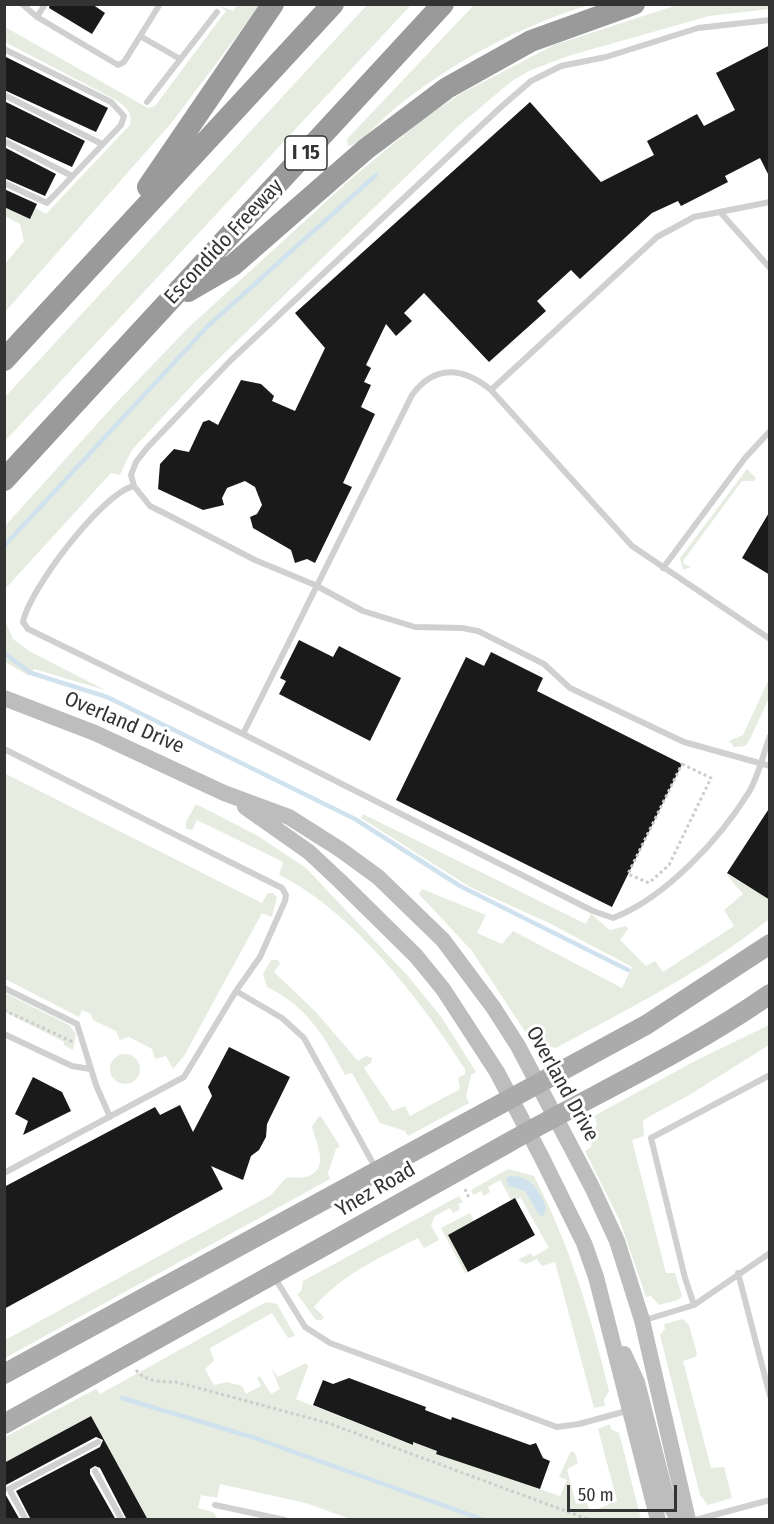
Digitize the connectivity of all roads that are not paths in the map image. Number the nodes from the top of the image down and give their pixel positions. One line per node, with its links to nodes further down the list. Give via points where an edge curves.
1 (22, 4): 9 (lane)
2 (45, 4): 9 (lane)
3 (160, 4): 11 (lane)
4 (273, 4): 22 (highway)
5 (333, 4): 22 (highway)
6 (443, 4): 24 (highway, Escondido Freeway / I 15)
7 (634, 4): 24 (highway, via 531,41 447,88 366,149 233,265)
8 (217, 12): 13 (lane)
9 (37, 17): 11 (lane, via 118,65)
10 (770, 20): 29 (lane, via 698,28 606,57 561,66 531,81 230,361 136,462 131,476)
11 (140, 36): 13 (lane)
12 (4, 49): 17 (lane, via 111,102 122,112 124,119)
13 (180, 59): 15 (lane)
14 (4, 95): 17 (lane)
15 (147, 102)
16 (4, 141): 18 (lane)
17 (102, 144): 18 (lane)
18 (72, 176): 19 (lane, via 47,203)
19 (4, 183)
20 (770, 202): 21 (lane)
21 (720, 212): 23 (lane); 26 (lane, via 694,217 657,237)
22 (105, 250): 25 (highway)
23 (770, 268)
24 (168, 303): 28 (highway, Escondido Freeway / I 15)
25 (4, 360)
26 (491, 390): 30 (lane, via 626,540); 31 (lane, via 476,378 450,371 429,377 419,385)
27 (770, 431): 30 (lane, via 745,458)
28 (4, 480)
29 (134, 486): 31 (lane, via 150,506 255,560); 34 (lane, via 117,492 56,559 23,622 28,629)
30 (663, 568): 32 (lane)
31 (315, 585): 34 (lane); 37 (lane, via 388,621 477,631 544,664 573,690 684,742)
32 (770, 639)
33 (4, 698): 39 (main road, Overland Drive, via 136,750)
34 (243, 735): 37 (lane, via 613,918 648,897 709,848 750,790)
35 (770, 736): 37 (lane)
36 (4, 749): 42 (lane, via 282,888 285,901 260,957)
37 (760, 763): 38 (lane)
38 (770, 766)
39 (224, 793): 47 (main road, Overland Drive, via 289,818 341,850 410,906 443,940 493,1007); 48 (main road, Overland Drive, via 309,852 416,956 471,1030)
40 (770, 944): 47 (main road, Ynez Road, via 653,1020)
41 (4, 988): 45 (lane, via 77,1024)
42 (236, 991): 49 (lane, via 184,1077); 52 (lane, via 282,1018 304,1038)
43 (770, 994): 50 (main road, Ynez Road, via 734,1019)
44 (4, 1034): 45 (lane, via 72,1066)
45 (90, 1069): 49 (lane)
46 (770, 1075): 57 (lane, via 651,1138)
47 (538, 1084): 48 (main road, Ynez Road); 50 (main road, Overland Drive)
48 (510, 1099): 51 (main road, Overland Drive); 52 (main road, Ynez Road)
49 (110, 1117): 53 (lane)
50 (555, 1118): 51 (main road, Ynez Road); 58 (main road, Overland Drive, via 617,1241)
51 (528, 1132): 56 (main road, Ynez Road); 59 (main road, Overland Drive, via 584,1243)
52 (377, 1170): 60 (main road, Ynez Road)
53 (4, 1173)
54 (770, 1253): 55 (lane)
55 (738, 1273): 57 (lane); 61 (lane)
56 (273, 1275): 62 (lane, via 311,1332 436,1382 556,1427); 63 (main road, Ynez Road)
57 (694, 1305): 58 (lane)
58 (642, 1320): 73 (main road, Overland Drive)
59 (607, 1321): 62 (main road, Overland Drive); 72 (main road, via 637,1382 666,1496)
60 (4, 1374)
61 (770, 1396)
62 (631, 1410): 71 (main road, Overland Drive)
63 (4, 1424)
64 (98, 1442): 68 (lane, via 9,1489)
65 (95, 1472): 69 (lane)
66 (770, 1500): 74 (lane)
67 (215, 1505): 70 (lane)
68 (26, 1520)
69 (122, 1520)
70 (285, 1520)
71 (658, 1520)
72 (678, 1520)
73 (688, 1520)
74 (695, 1520)

